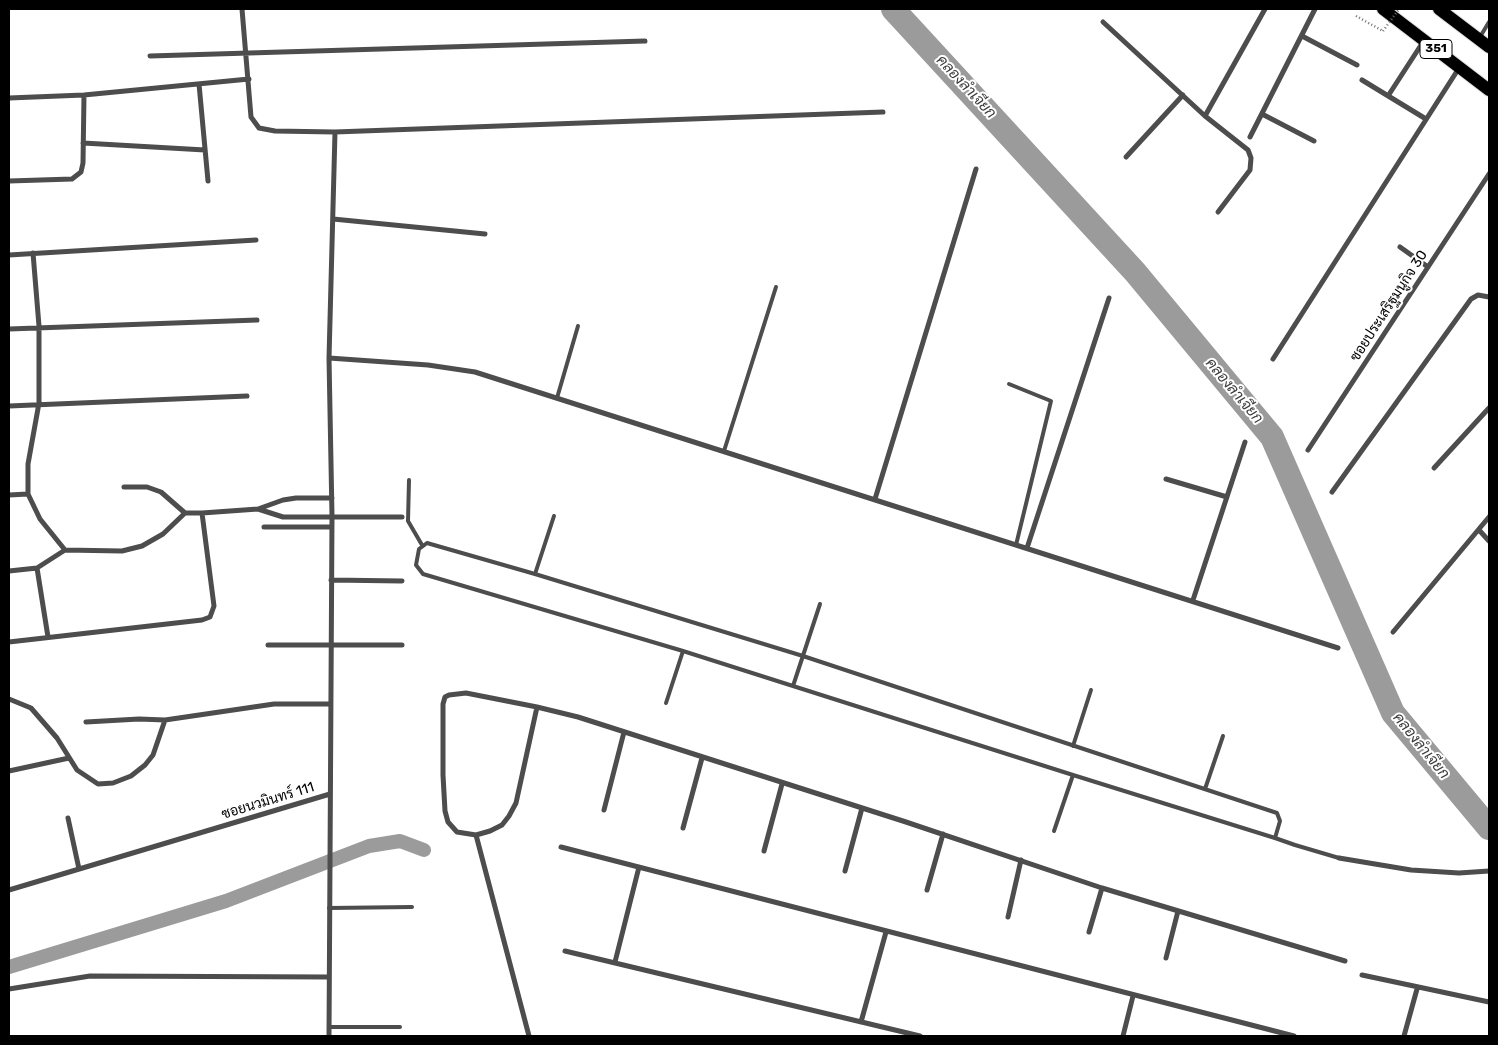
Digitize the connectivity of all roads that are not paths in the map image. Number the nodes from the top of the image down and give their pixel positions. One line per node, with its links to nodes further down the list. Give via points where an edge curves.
1 (242, 9): 13 (street)
2 (1265, 9): 27 (street)
3 (1315, 9): 8 (street)
4 (1383, 9): 10 (main road, 351)
5 (1439, 9): 9 (main road, 351)
6 (1102, 22): 22 (street)
7 (1489, 22): 9 (lane)
8 (1302, 36): 15 (street); 26 (street)
9 (1479, 38): 12 (main road, 351)
10 (1424, 40): 16 (main road, 351); 23 (street)
11 (646, 41): 13 (street)
12 (1489, 47)
13 (247, 53): 14 (street); 17 (street)
14 (150, 56)
15 (1357, 65)
16 (1460, 67): 20 (main road, 351); 28 (street)
17 (249, 79): 19 (street); 29 (street, via 251,117 259,128)
18 (1362, 80): 23 (street)
19 (199, 84): 21 (street); 33 (street)
20 (1489, 90)
21 (84, 95): 24 (street); 32 (street)
22 (1183, 95): 27 (street); 34 (street)
23 (1388, 96): 28 (street)
24 (9, 98)
25 (883, 112): 29 (street)
26 (1262, 114): 30 (street); 31 (street)
27 (1205, 116): 39 (street, via 1248,150 1251,158 1250,170)
28 (1426, 119): 55 (street)
29 (335, 132): 40 (street)
30 (1250, 137)
31 (1314, 141)
32 (83, 143): 33 (street); 37 (street, via 81,172 72,179)
33 (205, 150): 38 (street)
34 (1126, 157)
35 (976, 169): 74 (street)
36 (1489, 174): 46 (street, ซอยประเสริฐมนูกิจ 30)
37 (9, 181)
38 (208, 181)
39 (1218, 212)
40 (333, 219): 41 (street); 54 (street)
41 (485, 234)
42 (256, 240): 44 (street)
43 (1400, 247): 46 (street)
44 (33, 253): 45 (street); 51 (street)
45 (9, 255)
46 (1428, 267): 63 (street, ซอยประเสริฐมนูกิจ 30)
47 (776, 287): 64 (lane)
48 (1489, 297): 69 (street, via 1478,295 1471,299)
49 (1110, 298): 88 (street)
50 (257, 320): 51 (street)
51 (38, 326): 53 (street); 59 (street)
52 (578, 326): 58 (lane)
53 (9, 329)
54 (329, 358): 58 (street, via 475,372); 73 (street)
55 (1273, 358)
56 (1009, 384): 86 (lane, via 1051,401)
57 (247, 396): 59 (street)
58 (557, 398): 64 (street)
59 (39, 403): 60 (street); 70 (street, via 28,464)
60 (9, 406)
61 (1489, 408): 65 (street)
62 (1245, 442): 72 (street)
63 (1308, 450)
64 (724, 451): 74 (street)
65 (1434, 468)
66 (409, 480): 87 (lane, via 408,521)
67 (1166, 480): 72 (street)
68 (124, 487): 76 (street, via 147,486 161,492)
69 (1332, 492)
70 (28, 494): 71 (street); 89 (street, via 40,519)
71 (9, 495)
72 (1227, 497): 95 (street)
73 (332, 498): 75 (street, via 283,500); 78 (street)
74 (875, 499): 86 (street)
75 (258, 509): 77 (street); 78 (street, via 283,517)
76 (184, 514): 77 (street); 89 (street, via 163,534 142,546 122,551)
77 (202, 514): 98 (street, via 214,606 210,616 202,620)
78 (332, 516): 80 (street); 83 (street)
79 (554, 516): 92 (lane)
80 (402, 517)
81 (1489, 518): 84 (street)
82 (264, 527): 83 (street)
83 (332, 527): 93 (street)
84 (1478, 530): 85 (street); 97 (street)
85 (1489, 541)
86 (1016, 545): 88 (street)
87 (422, 546): 92 (lane, via 427,544); 104 (lane, via 416,565 423,574)
88 (1028, 548): 95 (street)
89 (65, 550): 90 (street)
90 (37, 568): 91 (street); 98 (street)
91 (9, 571)
92 (535, 574): 105 (lane)
93 (331, 580): 94 (street); 101 (street)
94 (402, 581)
95 (1193, 600): 103 (street)
96 (820, 604): 105 (lane)
97 (1393, 632)
98 (48, 637): 99 (street)
99 (9, 642)
100 (268, 645): 101 (street)
101 (330, 645): 102 (street); 110 (street)
102 (402, 645)
103 (1338, 648)
104 (683, 651): 106 (lane); 109 (lane)
105 (802, 656): 106 (lane); 116 (lane)
106 (793, 686): 120 (lane)
107 (1091, 690): 116 (lane)
108 (9, 699): 117 (street, via 31,708 57,738)
109 (666, 703)
110 (330, 704): 112 (street, via 251,706); 123 (street)
111 (537, 707): 114 (street); 130 (street, via 516,803 502,825); 130 (street, via 466,693 445,697 442,775 445,810 448,822 457,832)
112 (165, 720): 113 (street, via 140,718); 117 (street, via 153,755 131,776 113,783 98,784 87,779)
113 (86, 722)
114 (624, 732): 118 (street); 125 (street)
115 (1223, 736): 122 (lane)
116 (1073, 746): 122 (lane)
117 (69, 758): 119 (street)
118 (702, 758): 121 (street); 127 (street)
119 (9, 771)
120 (1073, 775): 128 (lane); 131 (lane)
121 (782, 784): 124 (street); 133 (street)
122 (1206, 789): 131 (lane, via 1277,813 1280,821)
123 (330, 794): 137 (street, ซอยนวมินทร์ 111); 143 (street, ซอยนวมินทร์ 111)
124 (862, 808): 129 (street); 138 (street)
125 (604, 810)
126 (68, 818): 137 (street)
127 (683, 828)
128 (1054, 831)
129 (943, 834): 135 (street); 142 (street)
130 (476, 835): 163 (street)
131 (1275, 838): 134 (lane)
132 (561, 847): 136 (street)
133 (764, 851)
134 (1339, 858): 139 (street, via 1411,870)
135 (1021, 860): 140 (street); 146 (street)
136 (639, 867): 147 (street); 152 (street)
137 (79, 869): 141 (street, ซอยนวมินทร์ 111)
138 (846, 871)
139 (1488, 872)
140 (1102, 888): 145 (street); 148 (street)
141 (9, 890)
142 (927, 890)
143 (329, 908): 144 (lane); 154 (street, ซอยนวมินทร์ 111)
144 (412, 908)
145 (1178, 911): 150 (street); 151 (street)
146 (1008, 917)
147 (886, 932): 157 (street); 159 (street)
148 (1089, 932)
149 (565, 951): 152 (street)
150 (1166, 958)
151 (1345, 961)
152 (615, 962): 159 (street)
153 (1362, 975): 156 (street)
154 (329, 976): 155 (street, via 90,976); 160 (street, ซอยนวมินทร์ 111)
155 (9, 989)
156 (1417, 989): 158 (street); 167 (street)
157 (1133, 996): 165 (street); 166 (street)
158 (1489, 1002)
159 (861, 1022): 164 (street)
160 (329, 1027): 161 (lane); 162 (street, ซอยนวมินทร์ 111)
161 (400, 1027)
162 (329, 1036)
163 (529, 1036)
164 (920, 1036)
165 (1123, 1036)
166 (1294, 1036)
167 (1404, 1036)

